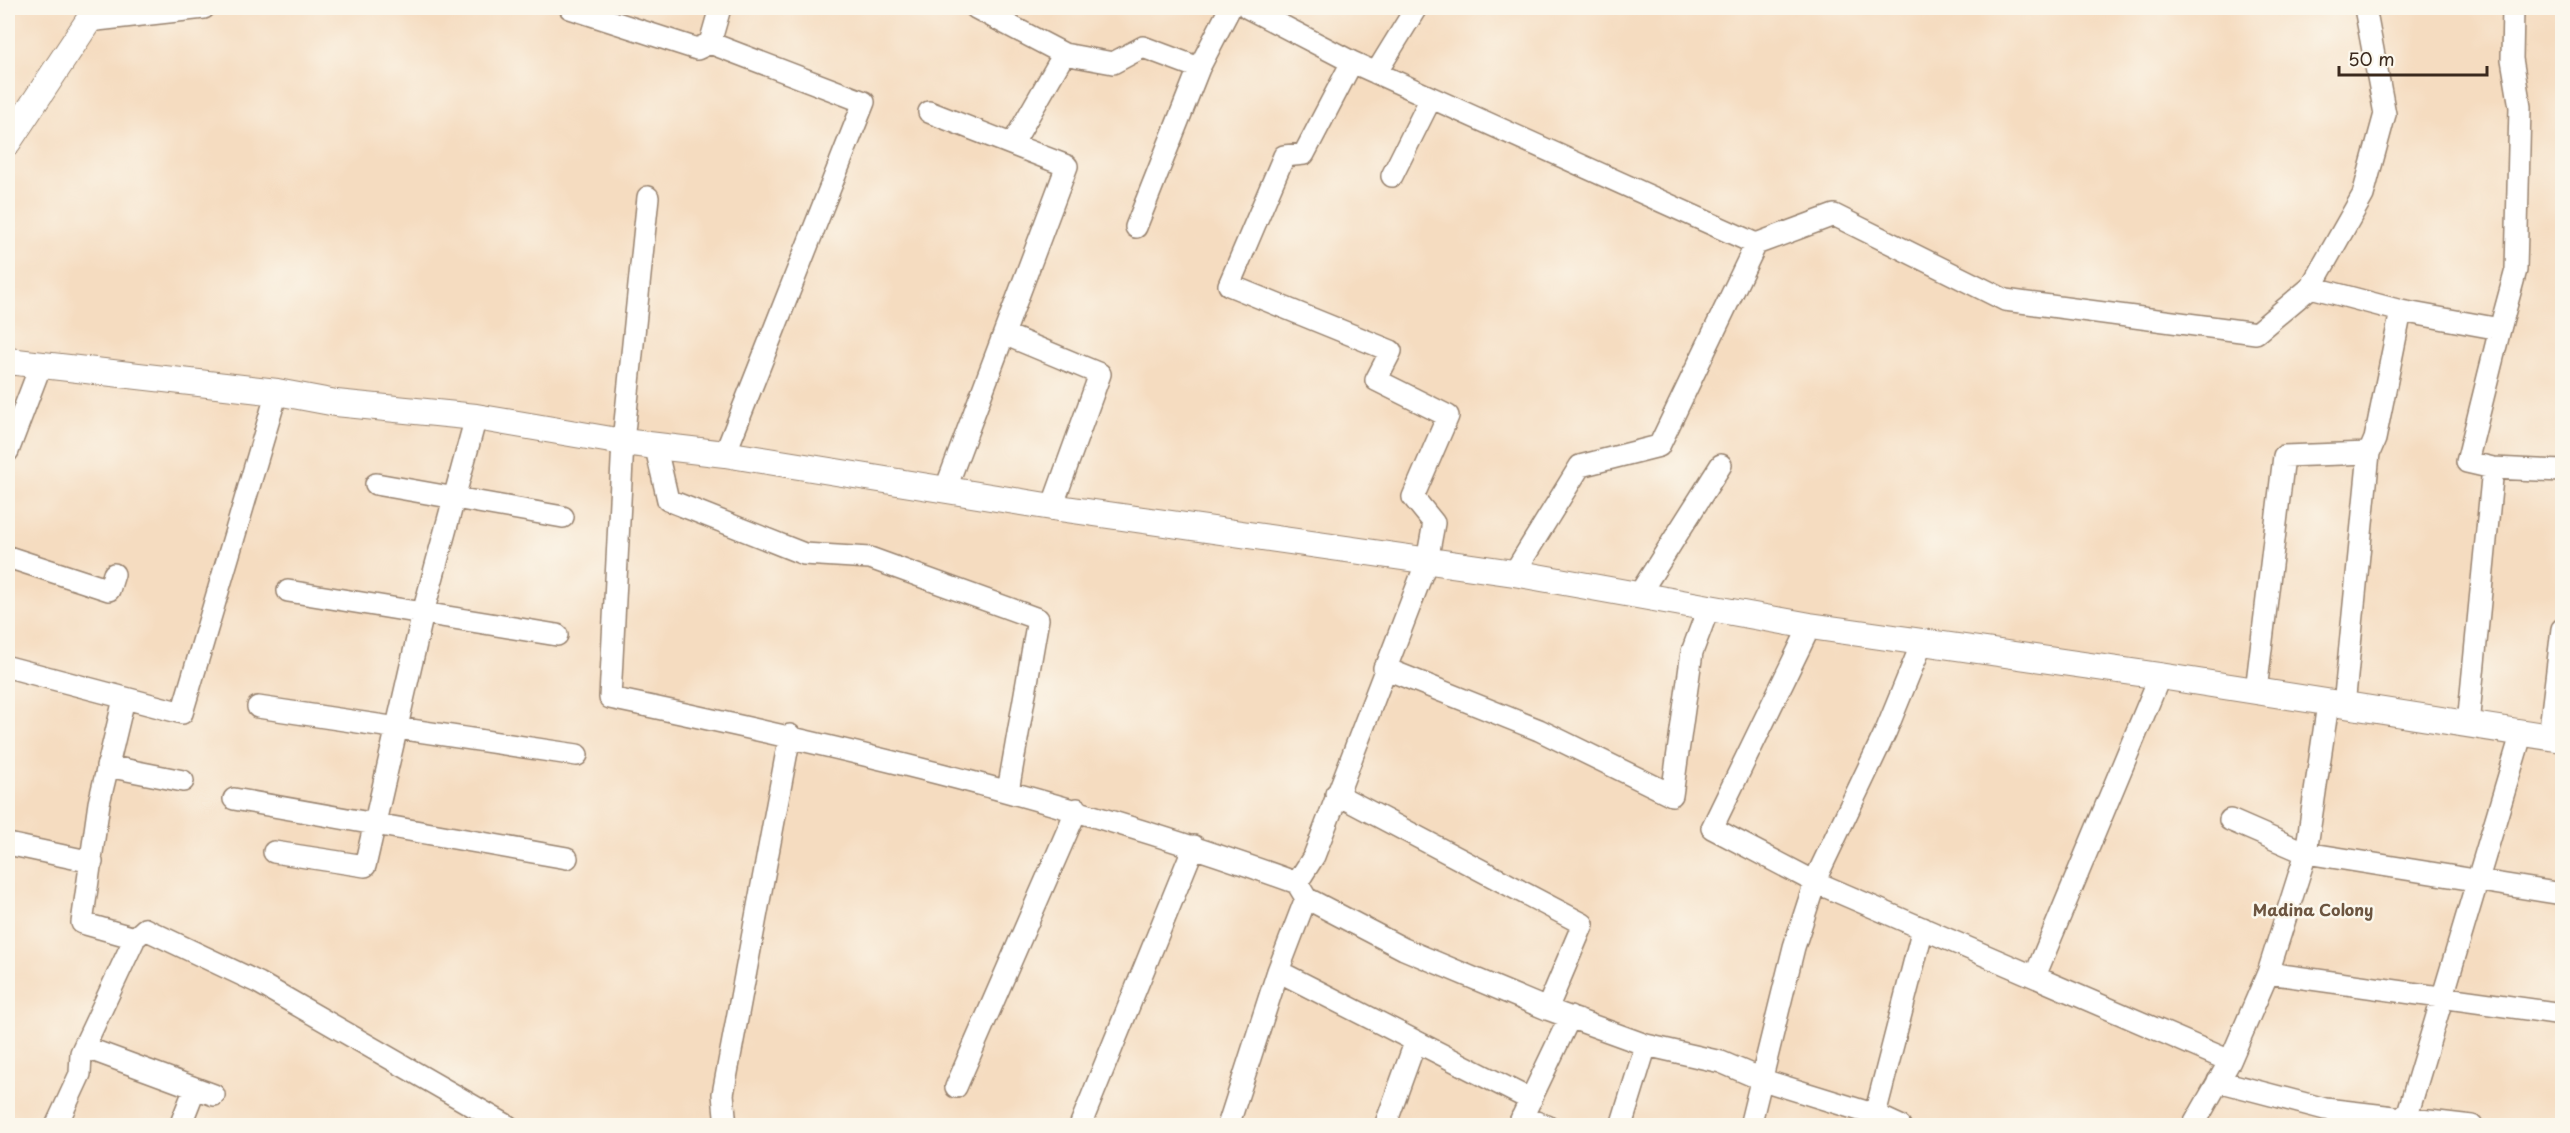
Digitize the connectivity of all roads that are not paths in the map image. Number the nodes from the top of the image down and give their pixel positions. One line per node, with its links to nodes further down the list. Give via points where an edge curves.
1 (204, 8): 10 (street)
2 (570, 8): 12 (street, via 697,49)
3 (720, 8): 12 (street)
4 (976, 8): 13 (street)
5 (1230, 8): 15 (street)
6 (1248, 8): 11 (street)
7 (1416, 8): 16 (street)
8 (2365, 8): 25 (street, via 2385,114 2363,195)
9 (2513, 8): 27 (street, via 2512,59 2520,107 2516,270)
10 (92, 14): 19 (street)
11 (1286, 16): 14 (street)
12 (710, 43): 37 (street, via 864,102)
13 (1064, 54): 15 (street, via 1113,63 1143,47); 20 (street)
14 (1352, 62): 16 (street); 47 (street, via 1305,154 1284,156 1229,285 1391,351 1376,380 1448,416 1413,497 1434,523)
15 (1199, 68): 23 (street)
16 (1376, 73): 17 (street)
17 (1431, 98): 21 (street); 24 (street)
18 (929, 112): 20 (street)
19 (8, 142)
20 (1013, 142): 28 (street, via 1067,166)
21 (1392, 176)
22 (648, 197): 33 (street)
23 (1136, 227)
24 (1756, 244): 25 (street, via 1834,215 2005,300 2256,333); 48 (street, via 1659,446 1580,466)
25 (2311, 287): 26 (street)
26 (2401, 311): 27 (street); 36 (street)
27 (2500, 329): 39 (street, via 2467,462)
28 (1004, 334): 42 (street); 44 (street, via 1100,374)
29 (8, 361): 30 (street)
30 (40, 367): 31 (street); 35 (street)
31 (278, 392): 32 (street, via 336,403); 62 (street, via 182,713)
32 (476, 417): 33 (street); 43 (street)
33 (623, 442): 34 (street); 68 (street, via 610,698)
34 (655, 444): 37 (street); 73 (street, via 668,500 804,554 870,558 1038,618)
35 (8, 451)
36 (2369, 453): 61 (street, via 2284,456); 63 (street)
37 (724, 454): 42 (street)
38 (1721, 465): 51 (street)
39 (2493, 468): 40 (street); 65 (street)
40 (2562, 471)
41 (376, 484): 43 (street)
42 (946, 488): 44 (street)
43 (455, 499): 45 (street); 53 (street)
44 (1052, 507): 47 (street)
45 (563, 517)
46 (8, 557): 49 (street, via 109,590)
47 (1427, 561): 48 (street); 59 (street)
48 (1515, 573): 51 (street)
49 (114, 574)
50 (288, 591): 53 (street)
51 (1638, 596): 52 (street)
52 (1708, 609): 54 (street); 59 (street, via 1692,652 1672,795 1539,730)
53 (423, 613): 56 (street); 66 (street)
54 (1810, 626): 57 (street); 86 (street, via 1712,828)
55 (2562, 629): 69 (street)
56 (558, 635)
57 (1922, 643): 60 (street); 86 (street, via 1886,731)
58 (8, 667): 62 (street)
59 (1384, 668): 74 (street)
60 (2160, 676): 61 (street); 93 (street)
61 (2256, 691): 63 (street)
62 (124, 699): 71 (street)
63 (2336, 705): 65 (street); 82 (street)
64 (258, 707): 66 (street)
65 (2468, 725): 67 (street)
66 (397, 727): 70 (street); 78 (street)
67 (2522, 732): 69 (street); 85 (street)
68 (790, 735): 73 (street); 111 (street, via 723,1094)
69 (2556, 738)
70 (577, 755)
71 (107, 766): 72 (street); 84 (street)
72 (183, 781)
73 (1008, 791): 76 (street)
74 (1336, 794): 87 (street); 95 (street, via 1583,924)
75 (234, 799): 78 (street)
76 (1077, 809): 80 (street); 104 (street)
77 (2230, 820): 82 (street)
78 (375, 823): 81 (street, via 365,866); 83 (street)
79 (8, 844): 84 (street)
80 (1194, 846): 87 (street); 112 (street)
81 (274, 852)
82 (2306, 853): 85 (street); 92 (street)
83 (567, 858)
84 (92, 862): 90 (street, via 82,922)
85 (2477, 881): 88 (street); 94 (street)
86 (1815, 882): 89 (street); 102 (street, via 1794,947)
87 (1301, 890): 91 (street); 95 (street, via 1404,949)
88 (2562, 894)
89 (1923, 928): 93 (street); 106 (street)
90 (135, 938): 100 (street); 110 (street, via 145,929 260,983)
91 (1278, 971): 98 (street); 113 (street)
92 (2268, 973): 94 (street); 101 (street)
93 (2036, 976): 101 (street)
94 (2444, 997): 96 (street); 107 (street)
95 (1548, 1009): 97 (street)
96 (2562, 1014)
97 (1570, 1017): 99 (street); 105 (street)
98 (1415, 1043): 105 (street); 114 (street)
99 (1646, 1045): 102 (street, via 1721,1062); 116 (street)
100 (84, 1047): 108 (street, via 80,1074); 109 (street, via 205,1091)
101 (2230, 1060): 103 (street)
102 (1762, 1080): 106 (street); 117 (street)
103 (2218, 1081): 107 (street, via 2325,1109); 119 (street)
104 (956, 1087)
105 (1524, 1114): 115 (street)
106 (1874, 1120): 118 (street)
107 (2405, 1121): 120 (street)
108 (56, 1125)
109 (180, 1125)
110 (508, 1125)
111 (726, 1125)
112 (1080, 1125)
113 (1228, 1125)
114 (1385, 1125)
115 (1547, 1125)
116 (1621, 1125)
117 (1750, 1125)
118 (1900, 1125)
119 (2193, 1125)
120 (2472, 1125)

